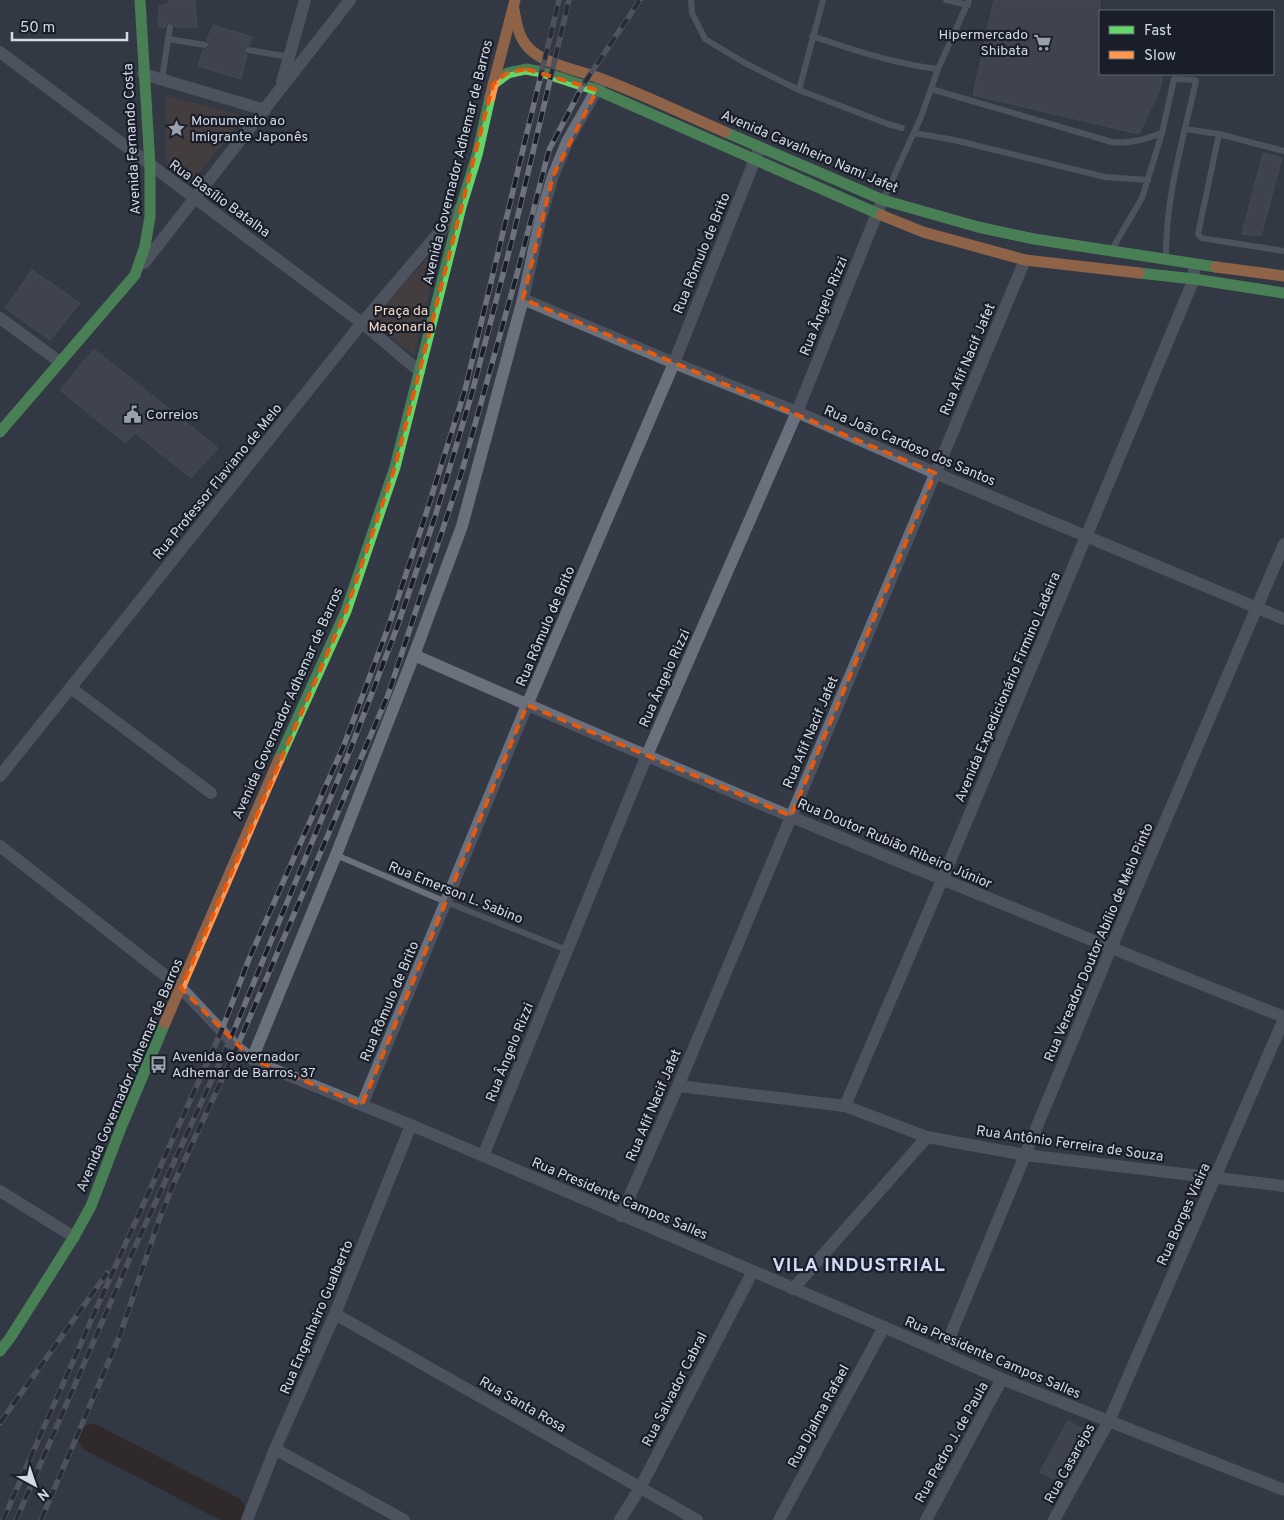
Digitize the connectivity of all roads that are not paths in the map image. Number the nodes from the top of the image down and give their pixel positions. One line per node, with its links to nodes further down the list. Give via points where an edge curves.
1 (140, 0): 18 (main road, Avenida Fernando Costa)
2 (305, 0): 15 (street)
3 (350, 0): 16 (street)
4 (691, 0): 24 (lane, via 692,13 705,39)
5 (823, 0): 10 (lane)
6 (946, 0): 7 (lane)
7 (968, 3): 17 (lane)
8 (514, 4): 20 (main road, Avenida Governador Adhemar de Barros); 21 (main road, Avenida Cavalheiro Nami Jafet, via 518,32 533,52)
9 (170, 27): 11 (lane)
10 (812, 36): 17 (lane, via 846,48); 24 (lane)
11 (168, 39): 12 (lane); 19 (lane)
12 (205, 45)
13 (248, 50): 15 (lane)
14 (0, 52): 34 (street, Rua Basílio Batalha)
15 (290, 56): 16 (lane); 22 (street)
16 (302, 62): 22 (street)
17 (938, 69): 23 (lane)
18 (143, 74): 19 (street); 34 (main road, Avenida Fernando Costa)
19 (162, 79): 25 (street)
20 (493, 84): 21 (main road, Avenida Cavalheiro Nami Jafet, via 506,73 526,69); 38 (main road, Avenida Governador Adhemar de Barros, via 477,156)
21 (600, 85): 31 (main road, Avenida Cavalheiro Nami Jafet); 33 (main road, Avenida Cavalheiro Nami Jafet); 49 (street, via 567,142 553,176)
22 (280, 89): 25 (street)
23 (931, 89): 28 (lane); 29 (lane, via 1112,142 1137,142)
24 (799, 90): 26 (lane)
25 (265, 110): 36 (street)
26 (902, 128)
27 (1186, 129): 29 (lane, via 1196,81 1175,78); 30 (lane); 43 (lane, via 1170,201)
28 (914, 133): 35 (lane, via 1105,177); 37 (lane)
29 (1162, 133): 35 (lane)
30 (1219, 134): 32 (lane); 40 (lane, via 1198,234 1201,238)
31 (760, 148): 33 (street, Rua Rômulo de Brito); 37 (main road, Avenida Cavalheiro Nami Jafet)
32 (1284, 151)
33 (754, 159): 39 (main road, Avenida Cavalheiro Nami Jafet); 53 (street, Rua Rômulo de Brito)
34 (150, 166): 36 (street, Rua Basílio Batalha); 45 (main road, Avenida Fernando Costa, via 150,217)
35 (1148, 180): 41 (lane, via 1134,215)
36 (196, 198): 45 (street); 51 (street, Rua Basílio Batalha)
37 (882, 200): 39 (street, Rua Ângelo Rizzi); 41 (main road, Avenida Cavalheiro Nami Jafet, via 1015,235)
38 (461, 207): 51 (street, Rua Professor Flaviano de Melo); 54 (main road, Avenida Governador Adhemar de Barros)
39 (876, 213): 42 (main road, Avenida Cavalheiro Nami Jafet, via 923,232); 55 (street, Rua Ângelo Rizzi)
40 (1284, 251)
41 (1111, 252): 43 (main road, Avenida Cavalheiro Nami Jafet)
42 (1025, 260): 47 (main road, Avenida Cavalheiro Nami Jafet); 57 (street, Rua Afif Nacif Jafet)
43 (1166, 260): 44 (main road, Avenida Cavalheiro Nami Jafet)
44 (1195, 264): 46 (main road, Avenida Cavalheiro Nami Jafet); 47 (street, Avenida Expedicionário Firmino Ladeira)
45 (135, 275): 52 (main road)
46 (1284, 276)
47 (1194, 279): 48 (main road, Avenida Cavalheiro Nami Jafet); 58 (street, Avenida Expedicionário Firmino Ladeira)
48 (1284, 293)
49 (523, 299): 53 (street, Rua João Cardoso dos Santos); 62 (street, via 462,526)
50 (0, 318): 52 (street)
51 (362, 323): 54 (street, Rua Basílio Batalha); 63 (street, Rua Professor Flaviano de Melo)
52 (60, 362): 56 (main road)
53 (674, 363): 55 (street, Rua João Cardoso dos Santos); 64 (street, Rua Rômulo de Brito)
54 (419, 371): 75 (main road, Avenida Governador Adhemar de Barros, via 395,467 346,611)
55 (797, 412): 57 (street, Rua João Cardoso dos Santos); 65 (street, Rua Ângelo Rizzi)
56 (0, 432)
57 (935, 473): 58 (street, Rua João Cardoso dos Santos); 68 (street, Rua Afif Nacif Jafet)
58 (1086, 536): 60 (street, Rua João Cardoso dos Santos); 71 (street, Avenida Expedicionário Firmino Ladeira)
59 (1284, 544): 60 (street, Rua Vereador Doutor Abílio de Melo Pinto)
60 (1257, 608): 61 (street, Rua João Cardoso dos Santos); 73 (street, Rua Vereador Doutor Abílio de Melo Pinto)
61 (1284, 620)
62 (414, 655): 64 (street, Rua Doutor Rubião Ribeiro Júnior); 70 (street)
63 (71, 688): 66 (street, Rua Professor Flaviano de Melo); 67 (street)
64 (527, 705): 65 (street, Rua Doutor Rubião Ribeiro Júnior); 72 (street, Rua Rômulo de Brito)
65 (647, 755): 68 (street, Rua Doutor Rubião Ribeiro Júnior); 74 (street, Rua Ângelo Rizzi)
66 (0, 776)
67 (211, 793)
68 (791, 816): 71 (street, Rua Doutor Rubião Ribeiro Júnior); 78 (street, Rua Afif Nacif Jafet)
69 (0, 846): 75 (street, Rua Presidente Campos Salles)
70 (336, 855): 72 (lane, Rua Emerson L. Sabino); 77 (street)
71 (942, 880): 73 (street, Rua Doutor Rubião Ribeiro Júnior); 80 (street, Avenida Expedicionário Firmino Ladeira)
72 (446, 902): 74 (lane, Rua Emerson L. Sabino); 79 (street, Rua Rômulo de Brito)
73 (1112, 948): 76 (street, Rua Doutor Rubião Ribeiro Júnior); 83 (street, Rua Vereador Doutor Abílio de Melo Pinto)
74 (567, 950): 84 (street, Rua Ângelo Rizzi)
75 (181, 988): 77 (street, Rua Presidente Campos Salles); 89 (main road, Avenida Governador Adhemar de Barros, via 97,1191)
76 (1284, 1018): 85 (street, Rua Borges Vieira)
77 (252, 1059): 79 (street, Rua Presidente Campos Salles)
78 (678, 1086): 80 (street, Rua Antônio Ferreira de Souza); 88 (street, Rua Afif Nacif Jafet)
79 (362, 1105): 81 (street, Rua Presidente Campos Salles)
80 (845, 1106): 82 (street, Rua Antônio Ferreira de Souza)
81 (411, 1125): 84 (street, Rua Presidente Campos Salles); 92 (street, Rua Engenheiro Gualberto)
82 (927, 1137): 83 (street, Rua Antônio Ferreira de Souza); 91 (street)
83 (1025, 1155): 85 (street, Rua Antônio Ferreira de Souza); 95 (street, Rua Vereador Doutor Abílio de Melo Pinto)
84 (483, 1156): 88 (street, Rua Presidente Campos Salles)
85 (1216, 1177): 86 (street, Rua Antônio Ferreira de Souza); 97 (street, Rua Borges Vieira)
86 (1284, 1186)
87 (0, 1191): 89 (street)
88 (621, 1216): 90 (street, Rua Presidente Campos Salles)
89 (74, 1237): 94 (main road, Avenida Governador Adhemar de Barros)
90 (752, 1271): 91 (street, Rua Presidente Campos Salles); 99 (street, Rua Salvador Cabral)
91 (793, 1289): 93 (street, Rua Presidente Campos Salles)
92 (335, 1314): 98 (street, Rua Engenheiro Gualberto); 99 (street, Rua Santa Rosa)
93 (884, 1327): 95 (street, Rua Presidente Campos Salles); 105 (street, Rua Djalma Rafael)
94 (0, 1352)
95 (944, 1353): 96 (street, Rua Presidente Campos Salles)
96 (1002, 1379): 97 (street, Rua Presidente Campos Salles); 106 (street, Rua Pedro J. de Paula)
97 (1109, 1421): 100 (street, Rua Presidente Campos Salles); 107 (street, Rua Casarejos)
98 (275, 1449): 101 (street, Rua Engenheiro Gualberto); 102 (street)
99 (640, 1488): 103 (street, Rua Salvador Cabral); 104 (street, Rua Santa Rosa)
100 (1284, 1490)
101 (247, 1520)
102 (404, 1520)
103 (620, 1520)
104 (697, 1520)
105 (779, 1520)
106 (926, 1520)
107 (1054, 1520)

